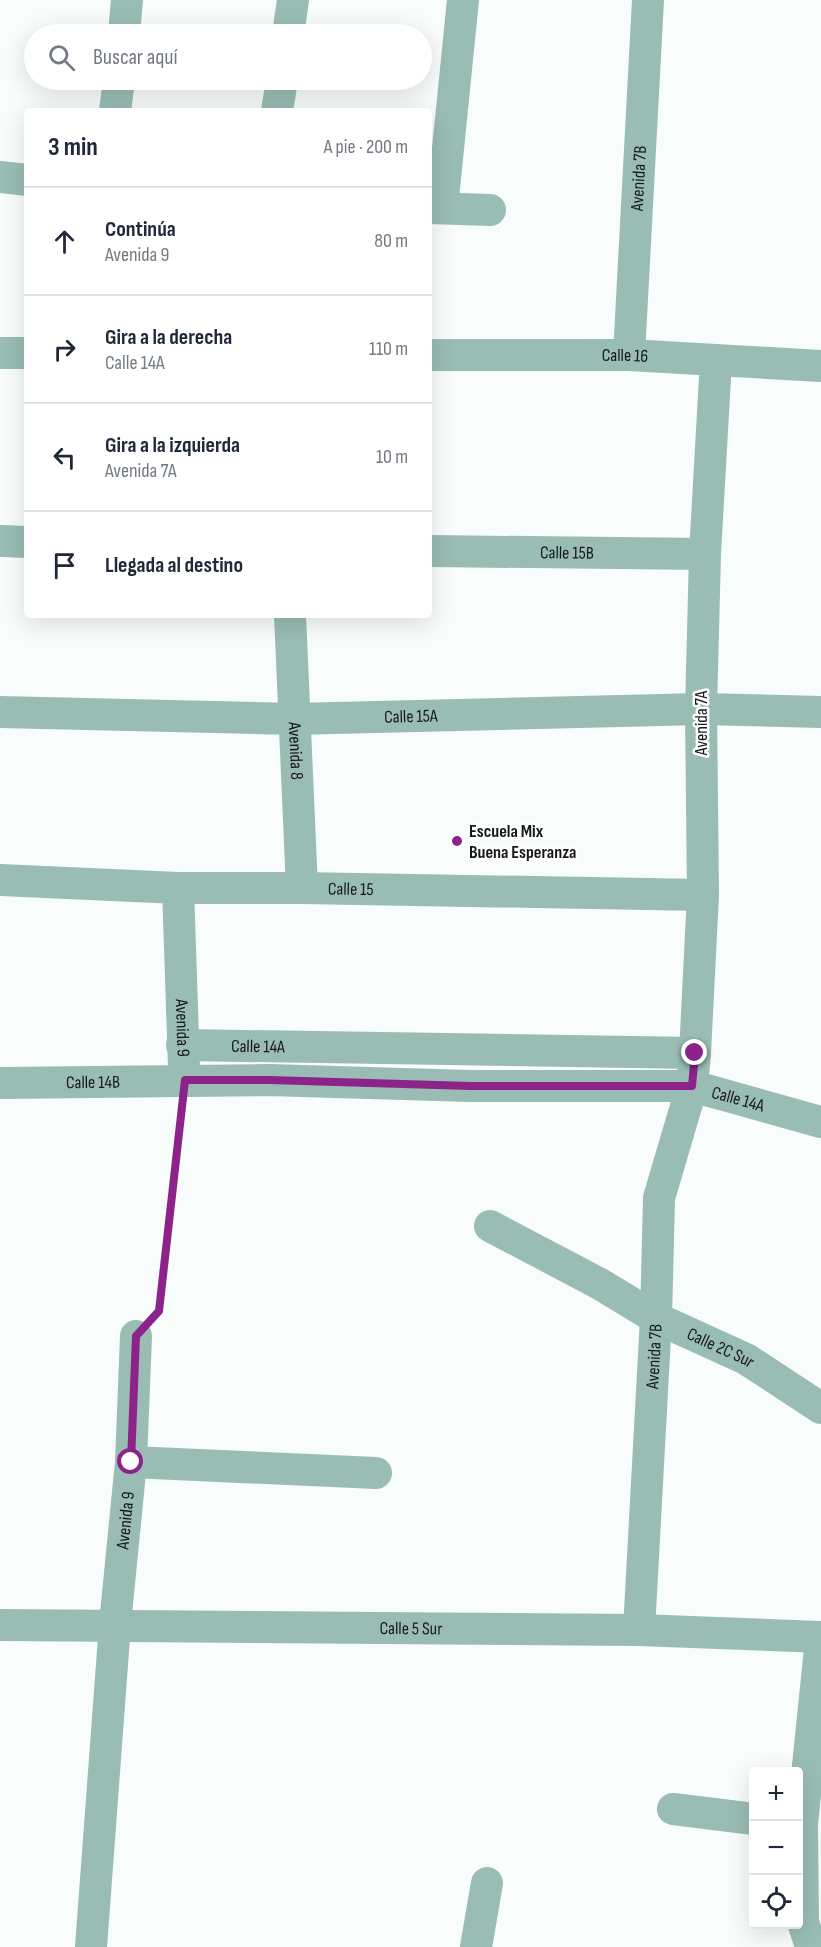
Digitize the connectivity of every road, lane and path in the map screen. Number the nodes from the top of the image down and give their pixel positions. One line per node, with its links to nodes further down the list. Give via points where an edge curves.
1 (127, 0): 5 (street)
2 (293, 0): 6 (street)
3 (463, 0): 13 (street)
4 (648, 0): 18 (street, Avenida 7B)
5 (125, 24)
6 (289, 24)
7 (118, 90): 9 (street)
8 (281, 90): 10 (street)
9 (115, 108)
10 (278, 108)
11 (0, 177): 12 (street)
12 (24, 180)
13 (435, 208): 14 (street)
14 (490, 210)
15 (0, 353): 16 (street)
16 (24, 353)
17 (432, 355): 18 (street, Calle 16)
18 (629, 355): 19 (street, Calle 16)
19 (716, 360): 20 (street, Calle 16); 24 (street, Avenida 7A)
20 (820, 363)
21 (0, 541): 22 (street)
22 (24, 542)
23 (432, 551): 24 (street, Calle 15B)
24 (705, 554): 26 (street, Avenida 7A)
25 (290, 618): 29 (street, Avenida 8)
26 (701, 709): 28 (street, Calle 15A); 29 (street, Calle 15A); 33 (street, Avenida 7A)
27 (0, 712): 29 (street, Calle 15A)
28 (821, 712)
29 (294, 719): 32 (street, Avenida 8)
30 (0, 880): 31 (street, Calle 15)
31 (178, 888): 32 (street, Calle 15); 34 (street, Avenida 9)
32 (302, 888): 33 (street, Calle 15)
33 (703, 895): 35 (street, Avenida 7A)
34 (182, 1045): 35 (street, Calle 14A); 36 (street, Avenida 9)
35 (695, 1053): 38 (street, Avenida 7A)
36 (185, 1080): 37 (street, Calle 14B); 38 (street, Calle 14A); 42 (path, Avenida 9, via 159,1311)
37 (0, 1083)
38 (692, 1086): 39 (street, Calle 14A); 41 (street, Avenida 7B, via 659,1198)
39 (821, 1122)
40 (490, 1226): 41 (street, Calle 2C Sur)
41 (656, 1318): 43 (street, Calle 2C Sur, via 746,1359); 48 (street, Avenida 7B)
42 (136, 1336): 44 (street, Avenida 9)
43 (821, 1408)
44 (131, 1462): 45 (street); 46 (street, Avenida 9)
45 (376, 1473)
46 (115, 1624): 47 (street, Calle 5 Sur); 48 (street, Calle 5 Sur); 55 (street, Avenida 9)
47 (0, 1625)
48 (639, 1630): 49 (street, Calle 5 Sur)
49 (821, 1638): 52 (street)
50 (672, 1809): 51 (street)
51 (749, 1819)
52 (800, 1821)
53 (802, 1875): 57 (street, via 803,1922)
54 (487, 1883): 56 (street)
55 (91, 1947)
56 (476, 1947)
57 (811, 1947)

